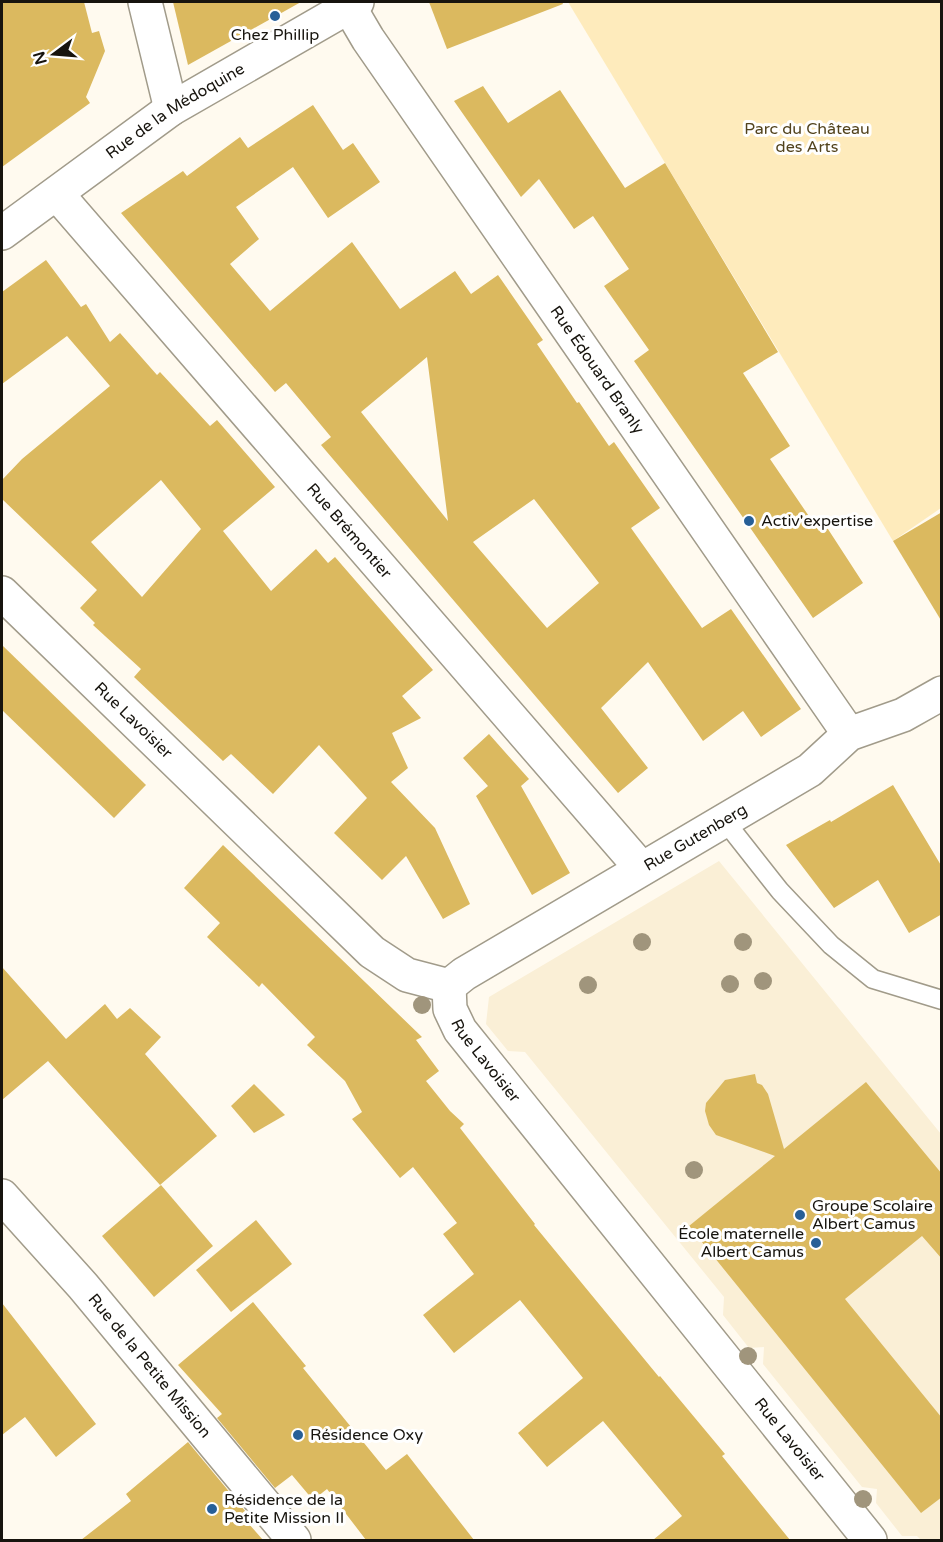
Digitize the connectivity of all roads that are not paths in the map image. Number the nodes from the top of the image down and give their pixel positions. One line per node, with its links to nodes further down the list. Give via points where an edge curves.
1 (145, 2): 3 (street)
2 (352, 3): 3 (street, Rue de la Médoquine); 8 (street, Rue Édouard Branly, via 368,39)
3 (171, 109): 4 (street, Rue de la Médoquine)
4 (57, 194): 5 (street, Rue de la Médoquine); 10 (street, Rue Brémontier)
5 (2, 233)
6 (2, 593): 11 (street, Rue Lavoisier, via 372,952 407,975)
7 (942, 693): 8 (street, Rue Gutenberg, via 903,716)
8 (849, 734): 9 (street, Rue Gutenberg, via 810,770)
9 (724, 820): 10 (street, Rue Gutenberg); 12 (lane, via 780,891 839,952 873,979)
10 (641, 868): 11 (street, Rue Gutenberg)
11 (449, 986): 15 (street, Rue Lavoisier, via 450,1009 460,1030)
12 (942, 1000)
13 (2, 1196): 14 (street, Rue de la Petite Mission, via 90,1295)
14 (294, 1540)
15 (870, 1540)

